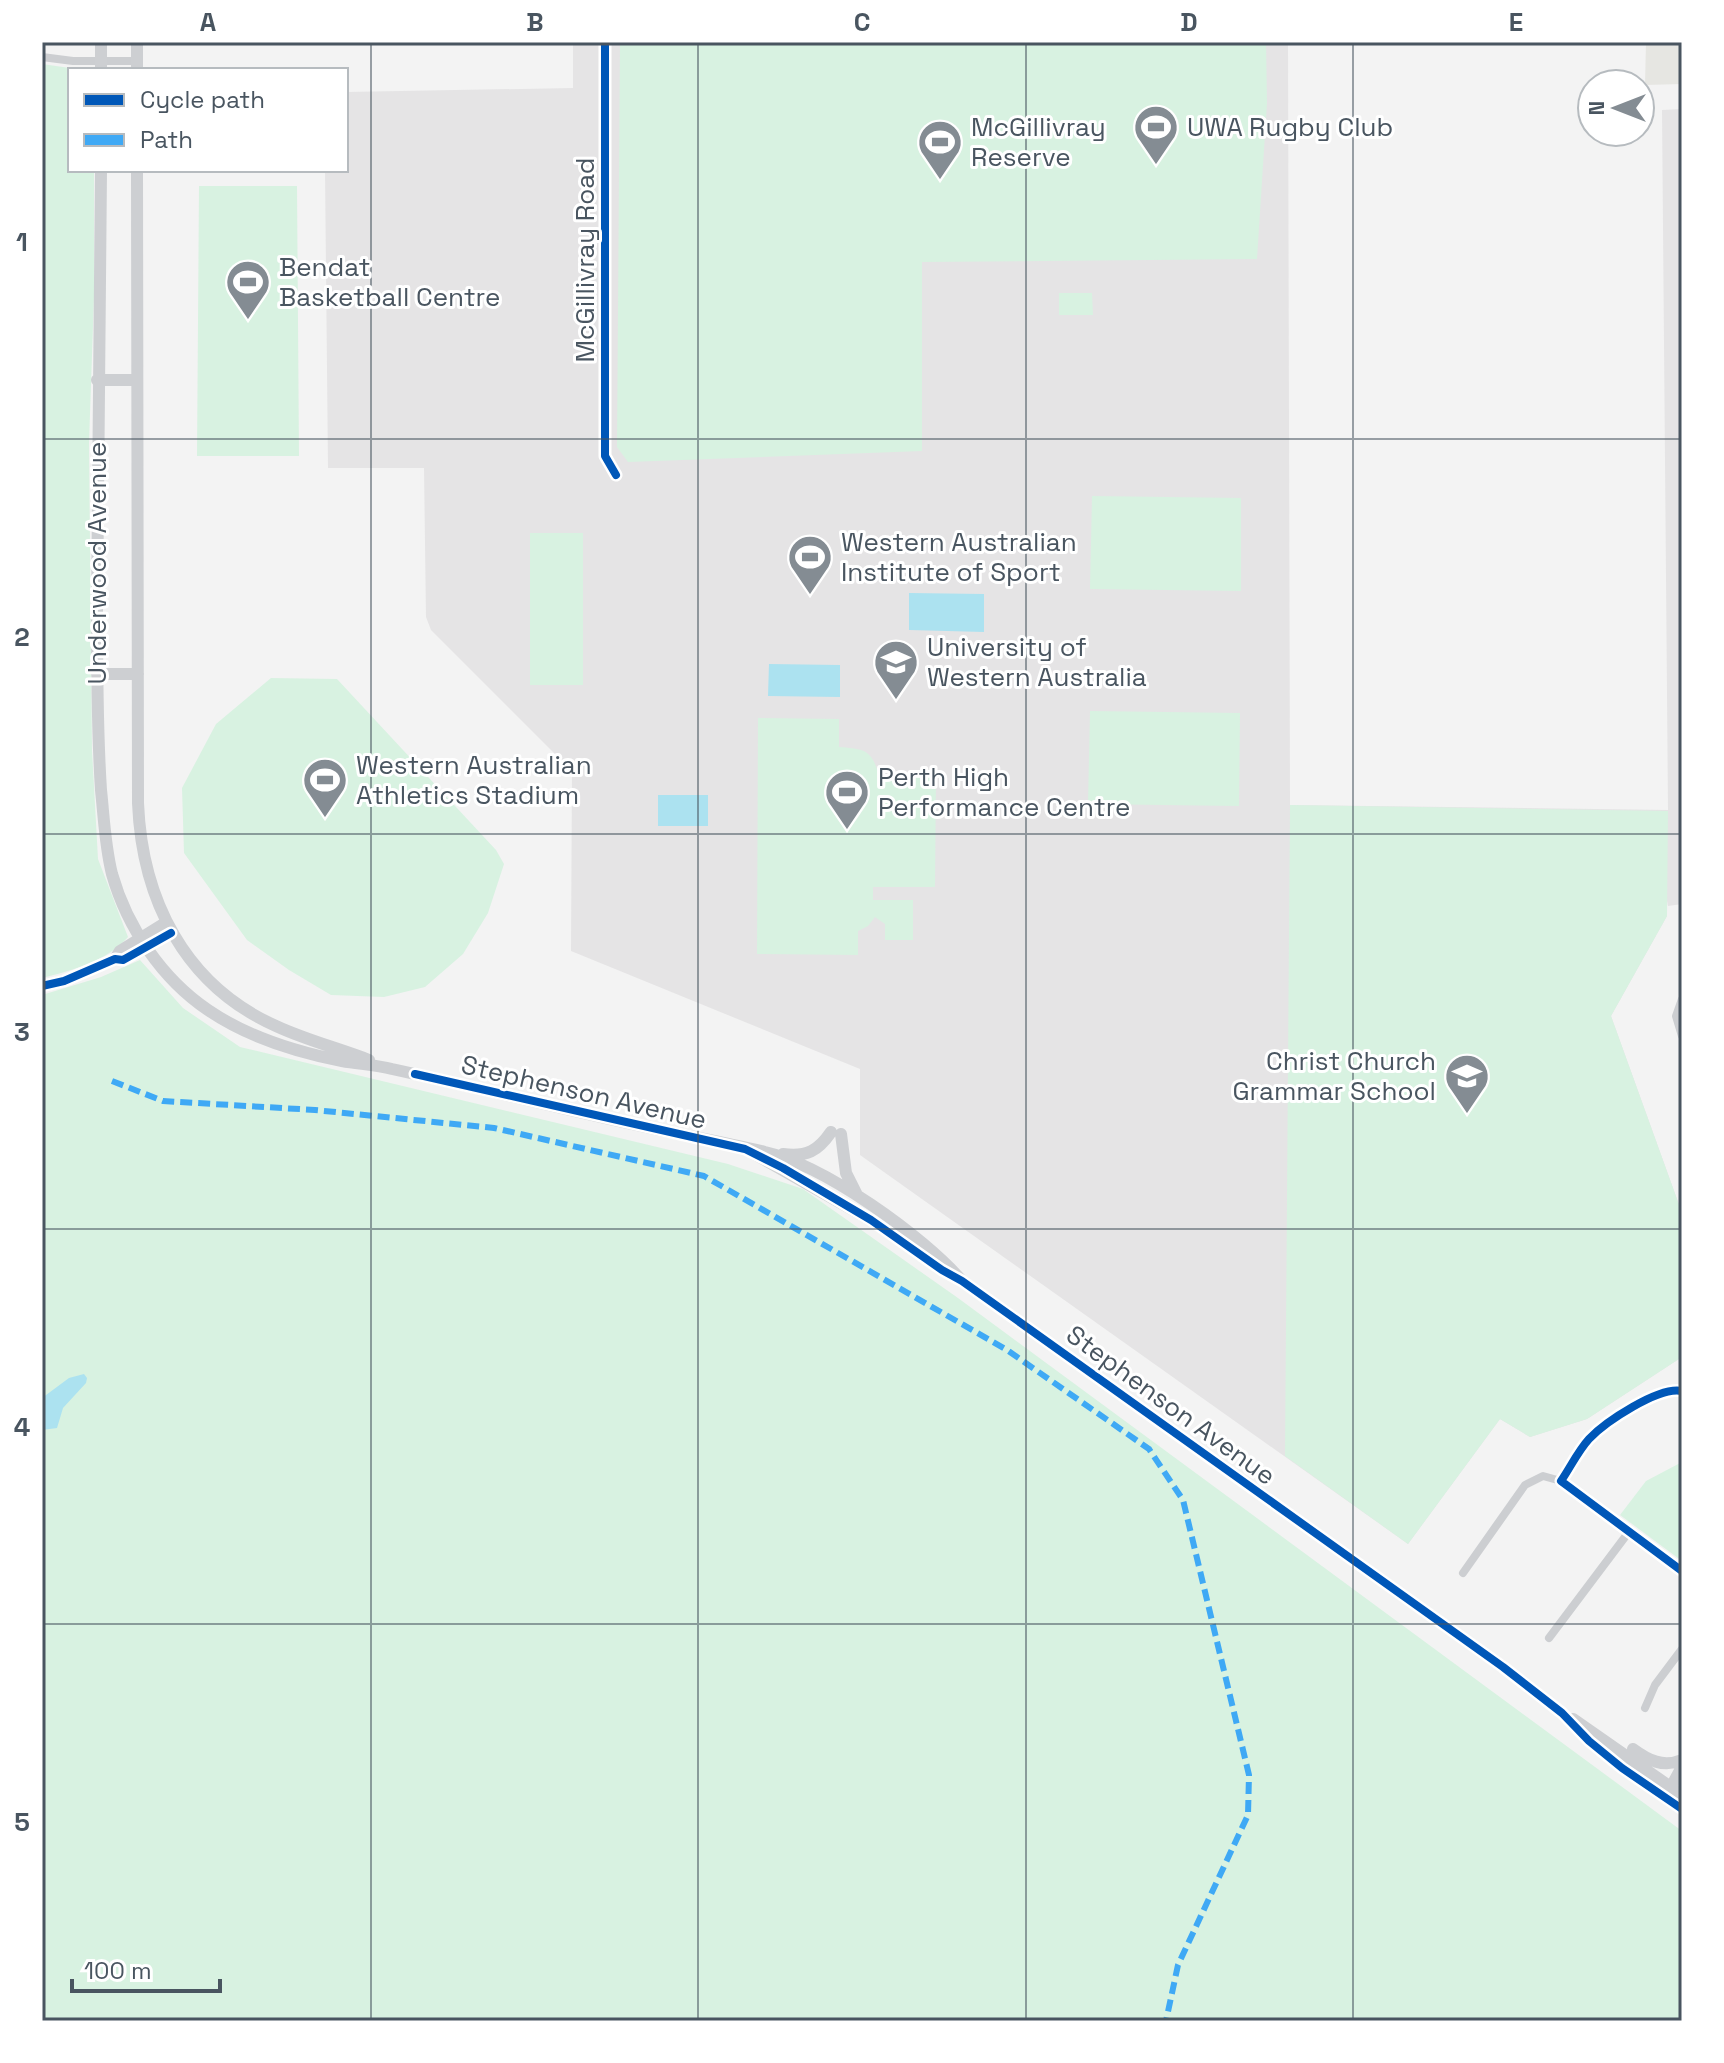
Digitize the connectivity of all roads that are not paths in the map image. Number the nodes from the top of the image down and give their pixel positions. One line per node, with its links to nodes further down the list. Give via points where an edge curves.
1 (101, 42): 5 (main road)
2 (137, 42): 6 (main road)
3 (605, 42): 11 (street, McGillivray Road, via 605,456)
4 (42, 57): 5 (street)
5 (101, 66): 6 (street)
6 (137, 66)
7 (101, 172): 9 (main road, Underwood Avenue)
8 (137, 172): 10 (main road, Underwood Avenue)
9 (97, 380): 10 (main road); 12 (main road, Underwood Avenue)
10 (137, 380): 13 (main road, Underwood Avenue)
11 (616, 475)
12 (97, 674): 13 (main road); 15 (main road, Underwood Avenue, via 107,847 118,892)
13 (138, 674): 14 (main road, Underwood Avenue, via 140,840)
14 (168, 928): 15 (main road); 19 (main road, Stephenson Avenue, via 201,971 250,1013)
15 (143, 943): 16 (main road, via 123,960); 19 (main road, Stephenson Avenue, via 185,992 237,1027 340,1061)
16 (42, 986)
17 (1682, 999): 18 (street, via 1676,1016)
18 (1682, 1036)
19 (387, 1067): 20 (main road, Stephenson Avenue)
20 (745, 1149): 21 (main road, Stephenson Avenue); 23 (main road, Stephenson Avenue, via 871,1220)
21 (768, 1152): 22 (main road, Stephenson Avenue); 22 (main road, via 807,1154 836,1133 846,1175)
22 (859, 1197): 23 (main road, Stephenson Avenue, via 899,1224)
23 (962, 1281): 32 (main road, Stephenson Avenue)
24 (1682, 1391): 25 (street, via 1663,1391 1602,1426)
25 (1561, 1481): 26 (street); 28 (street, via 1543,1476 1525,1485)
26 (1628, 1533): 27 (street); 29 (street)
27 (1682, 1571)
28 (1463, 1573)
29 (1549, 1638)
30 (1682, 1649): 31 (street)
31 (1645, 1708)
32 (1562, 1713): 33 (main road, Stephenson Avenue); 36 (main road, Stephenson Avenue, via 1589,1741)
33 (1587, 1727): 34 (main road, via 1607,1731 1647,1759 1667,1764); 37 (main road, Stephenson Avenue)
34 (1682, 1760)
35 (1682, 1767): 37 (main road)
36 (1649, 1786): 37 (main road); 38 (main road, Stephenson Avenue)
37 (1678, 1789): 38 (main road)
38 (1682, 1807)

